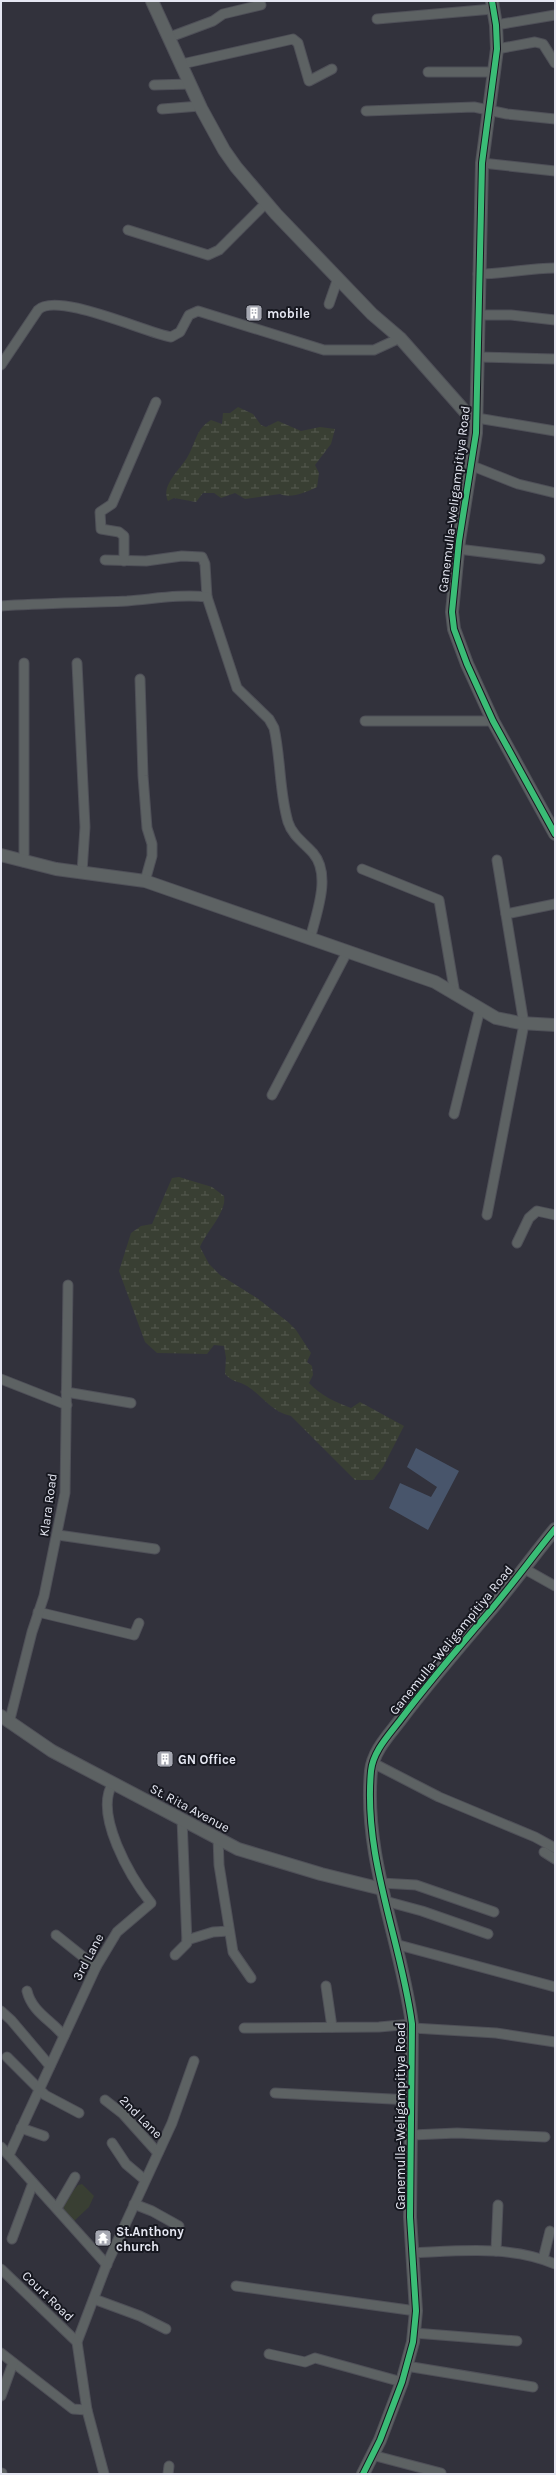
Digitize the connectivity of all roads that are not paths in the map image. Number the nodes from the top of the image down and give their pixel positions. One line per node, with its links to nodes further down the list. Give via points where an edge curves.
1 (152, 1): 7 (street)
2 (261, 5): 7 (street, via 223,14 213,21)
3 (492, 5): 5 (street); 6 (street, Ganemulla-Weligampitiya Road)
4 (555, 15): 6 (street)
5 (377, 19)
6 (496, 25): 8 (street, Ganemulla-Weligampitiya Road)
7 (170, 37): 10 (street)
8 (497, 49): 9 (street, via 539,43 543,44); 13 (street, Ganemulla-Weligampitiya Road)
9 (555, 63)
10 (182, 64): 11 (street, via 294,39 298,43 309,81); 14 (street)
11 (332, 69)
12 (428, 72): 13 (street)
13 (495, 72): 18 (street, Ganemulla-Weligampitiya Road)
14 (191, 84): 15 (street); 16 (street)
15 (154, 85)
16 (200, 106): 17 (street); 23 (street, via 224,150)
17 (162, 109)
18 (489, 110): 19 (street, via 455,107); 20 (street); 21 (street, Ganemulla-Weligampitiya Road)
19 (366, 111)
20 (555, 119)
21 (482, 163): 22 (street); 26 (street, Ganemulla-Weligampitiya Road)
22 (555, 171)
23 (266, 203): 24 (street, via 219,250 208,255); 27 (street)
24 (128, 230)
25 (555, 268): 26 (street, via 536,268 505,274)
26 (478, 274): 29 (street, Ganemulla-Weligampitiya Road)
27 (338, 278): 28 (street); 31 (street, via 372,314)
28 (329, 304)
29 (480, 315): 30 (street, via 511,315); 32 (street, Ganemulla-Weligampitiya Road)
30 (555, 320)
31 (400, 338): 34 (street, via 374,350 324,350 198,311 188,315 180,332 171,336 86,310 51,305 38,310); 36 (street)
32 (478, 357): 33 (street); 36 (street, Ganemulla-Weligampitiya Road)
33 (555, 359)
34 (1, 365)
35 (156, 402): 43 (street, via 112,504 100,512 100,529 119,532 124,536)
36 (476, 421): 37 (street); 38 (street, Ganemulla-Weligampitiya Road)
37 (555, 431)
38 (470, 465): 39 (street, via 518,484); 40 (street, Ganemulla-Weligampitiya Road)
39 (555, 493)
40 (458, 549): 41 (street); 49 (street, Ganemulla-Weligampitiya Road, via 452,612 454,629)
41 (540, 559)
42 (105, 560): 43 (street)
43 (124, 561): 44 (street, via 182,556 202,557)
44 (207, 597): 45 (street, via 180,596 128,601 44,602); 60 (street, via 237,688 269,719 274,728 290,827 314,854 320,865 321,892)
45 (1, 606)
46 (24, 662): 54 (street)
47 (77, 663): 56 (street, via 85,827)
48 (140, 679): 57 (street, via 143,776 147,828 152,844 152,856)
49 (493, 720): 50 (street); 51 (street, Ganemulla-Weligampitiya Road)
50 (365, 721)
51 (555, 834)
52 (1, 854): 54 (street)
53 (497, 860): 59 (street)
54 (24, 862): 56 (street)
55 (362, 869): 62 (street, via 440,900)
56 (82, 872): 57 (street)
57 (145, 881): 60 (street)
58 (555, 904): 59 (street)
59 (506, 914): 64 (street)
60 (310, 939): 61 (street)
61 (347, 952): 62 (street, via 434,982); 66 (street)
62 (455, 994): 63 (street)
63 (480, 1009): 64 (street, via 496,1018); 67 (street)
64 (524, 1024): 65 (street); 68 (street)
65 (555, 1025)
66 (272, 1095)
67 (454, 1114)
68 (487, 1215)
69 (555, 1215): 70 (street, via 537,1211 529,1218)
70 (517, 1243)
71 (68, 1285): 73 (street, Klara Road)
72 (1, 1379): 75 (street)
73 (66, 1392): 74 (street); 75 (street, Klara Road)
74 (131, 1403)
75 (67, 1405): 77 (street, Klara Road, via 65,1493)
76 (555, 1529): 79 (street, Ganemulla-Weligampitiya Road)
77 (58, 1535): 78 (street); 81 (street, Klara Road)
78 (155, 1550)
79 (524, 1568): 80 (street); 84 (street, Ganemulla-Weligampitiya Road, via 434,1674 376,1753)
80 (555, 1586)
81 (38, 1612): 82 (street, via 134,1635); 83 (street, Klara Road)
82 (139, 1623)
83 (5, 1719): 85 (street, St. Rita Avenue, via 52,1752)
84 (373, 1763): 88 (street, via 439,1797 535,1837); 91 (street, Ganemulla-Weligampitiya Road, via 371,1800)
85 (113, 1783): 86 (street, St. Rita Avenue); 100 (street, 3rd Lane, via 108,1796 110,1824 133,1878 151,1902 117,1932)
86 (182, 1819): 87 (street, St. Rita Avenue); 97 (street)
87 (218, 1837): 91 (street, St. Rita Avenue, via 238,1849 321,1874); 94 (street, via 219,1866)
88 (555, 1848)
89 (544, 1852): 90 (street)
90 (555, 1859)
91 (382, 1886): 92 (street, Ganemulla-Weligampitiya Road); 93 (street, via 416,1885)
92 (385, 1902): 95 (street, via 422,1911); 98 (street, Ganemulla-Weligampitiya Road)
93 (494, 1912)
94 (229, 1931): 97 (street, via 214,1932); 101 (street, via 233,1952)
95 (488, 1934)
96 (56, 1935): 100 (street)
97 (187, 1940): 99 (street)
98 (395, 1944): 103 (street); 106 (street, Ganemulla-Weligampitiya Road, via 409,1998)
99 (175, 1955)
100 (96, 1967): 109 (street, 3rd Lane)
101 (251, 1978)
102 (326, 1986): 107 (street)
103 (555, 1987)
104 (27, 1991): 109 (street, via 30,2002 37,2011)
105 (1, 2011): 113 (street)
106 (413, 2026): 107 (street); 110 (street, via 496,2033); 117 (street, Ganemulla-Weligampitiya Road)
107 (332, 2027): 108 (street)
108 (244, 2028)
109 (64, 2036): 113 (street, 3rd Lane)
110 (555, 2042)
111 (7, 2057): 114 (street)
112 (194, 2061): 125 (street, via 172,2123)
113 (50, 2066): 114 (street, 3rd Lane)
114 (40, 2088): 118 (street, via 44,2094); 119 (street, 3rd Lane)
115 (275, 2093): 117 (street)
116 (105, 2100): 125 (street, 2nd Lane, via 123,2114)
117 (411, 2100): 120 (street, Ganemulla-Weligampitiya Road)
118 (79, 2113)
119 (21, 2128): 121 (street); 126 (street, 3rd Lane)
120 (412, 2135): 122 (street, via 457,2133); 137 (street, Ganemulla-Weligampitiya Road)
121 (44, 2136)
122 (545, 2136)
123 (112, 2143): 128 (street, via 126,2164)
124 (1, 2147): 126 (street)
125 (158, 2152): 128 (street)
126 (8, 2155): 129 (street)
127 (75, 2176): 132 (street)
128 (145, 2180): 130 (street)
129 (33, 2182): 132 (street); 135 (street)
130 (134, 2204): 133 (street, via 152,2210); 140 (street)
131 (498, 2205): 136 (street)
132 (57, 2208): 140 (street)
133 (179, 2226)
134 (550, 2231): 138 (street)
135 (12, 2239)
136 (496, 2251): 137 (street); 138 (street)
137 (412, 2253): 144 (street, Ganemulla-Weligampitiya Road)
138 (543, 2259): 139 (street)
139 (555, 2264)
140 (107, 2265): 143 (street)
141 (1, 2269): 148 (street, Court Road)
142 (236, 2286): 144 (street)
143 (94, 2299): 145 (street); 148 (street)
144 (416, 2311): 146 (street, Ganemulla-Weligampitiya Road)
145 (166, 2329)
146 (414, 2333): 147 (street); 152 (street, Ganemulla-Weligampitiya Road)
147 (517, 2341)
148 (77, 2342): 156 (street)
149 (1, 2354): 151 (street)
150 (269, 2354): 153 (street, via 306,2362 315,2358)
151 (13, 2362): 155 (street); 156 (street, via 73,2409)
152 (406, 2366): 153 (street, Ganemulla-Weligampitiya Road); 154 (street)
153 (402, 2382): 157 (street, Ganemulla-Weligampitiya Road)
154 (533, 2387)
155 (1, 2396)
156 (87, 2410): 159 (street)
157 (372, 2455): 158 (street); 160 (street, Ganemulla-Weligampitiya Road)
158 (441, 2473)
159 (104, 2474)
160 (363, 2474)

